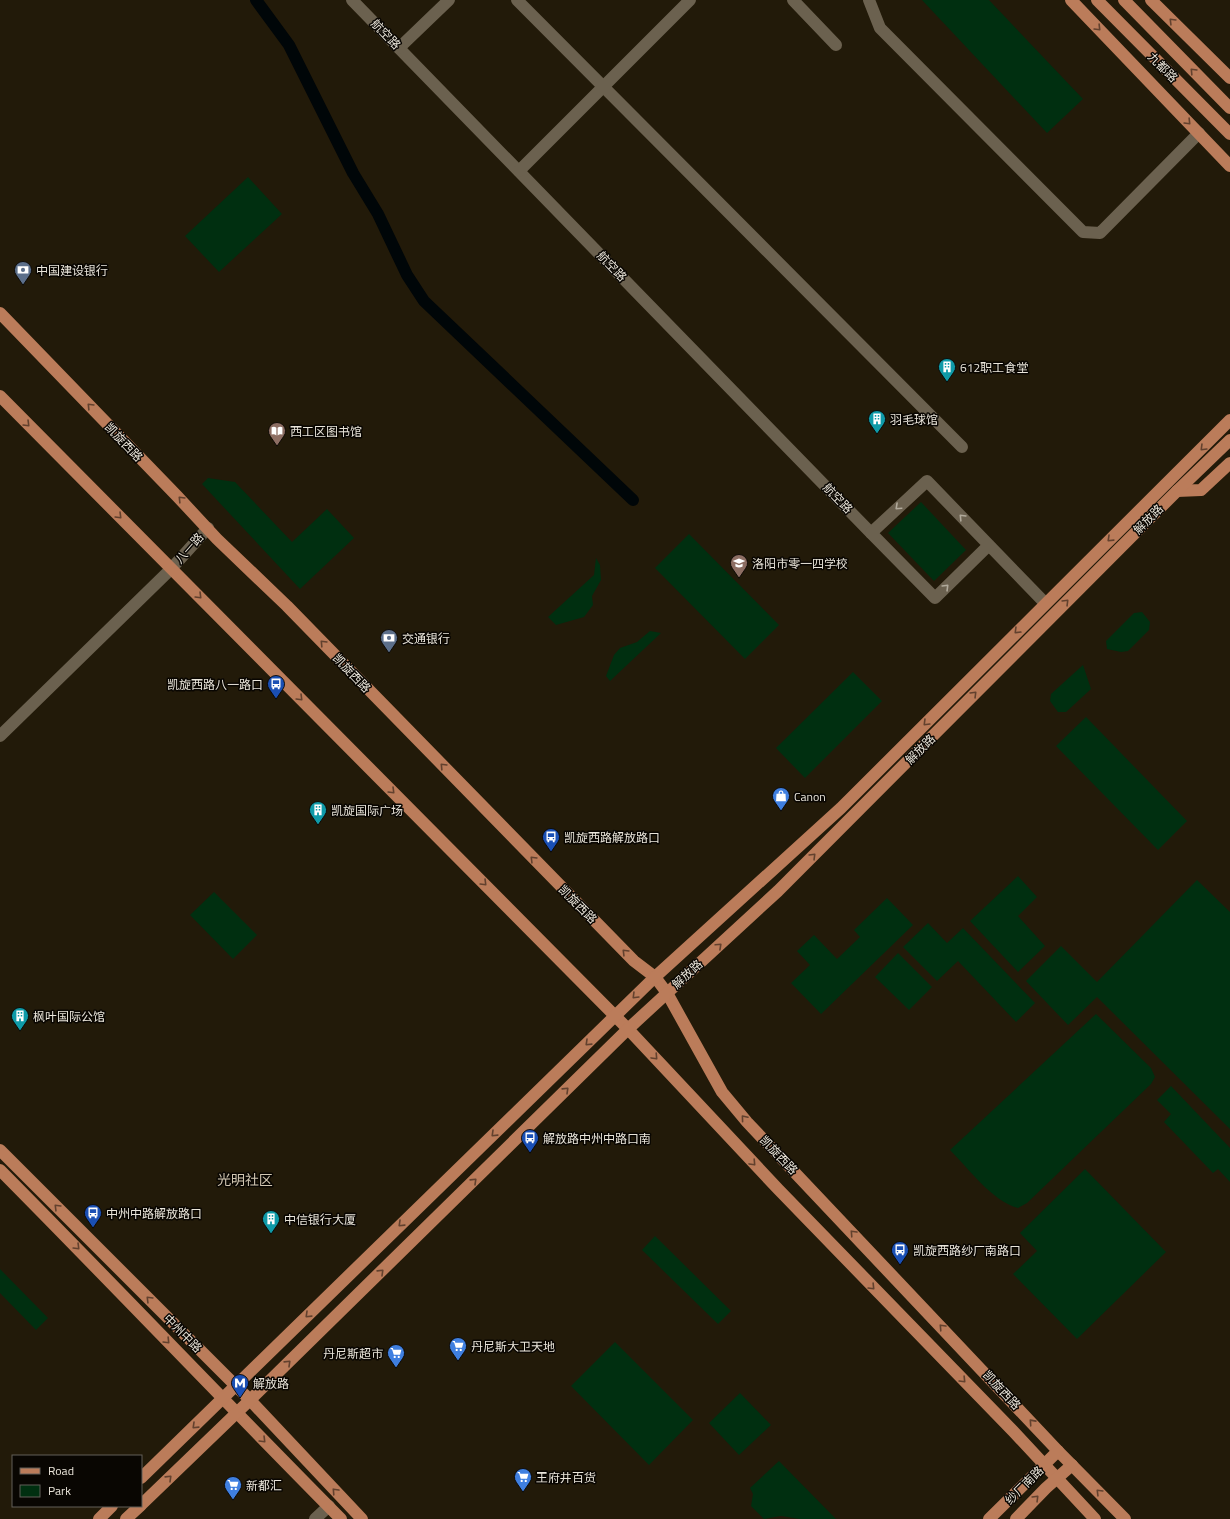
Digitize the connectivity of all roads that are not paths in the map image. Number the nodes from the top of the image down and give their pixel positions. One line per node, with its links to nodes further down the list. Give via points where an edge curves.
1 (352, 0): 12 (street, 航空路)
2 (449, 0): 12 (street)
3 (517, 0): 14 (street)
4 (690, 0): 14 (street)
5 (793, 0): 11 (street)
6 (870, 0): 16 (street, via 880,28 1083,232 1100,233)
7 (1071, 0): 16 (main road, one-way to 16)
8 (1097, 0): 17 (main road, 九都路)
9 (1124, 0): 15 (main road, 九都路, one-way to 9)
10 (1151, 0): 13 (main road, one-way to 10)
11 (836, 45)
12 (399, 48): 19 (street, 航空路)
13 (1230, 78)
14 (603, 87): 19 (street); 24 (street)
15 (1230, 108)
16 (1200, 134): 18 (main road)
17 (1230, 134)
18 (1230, 166)
19 (519, 171): 28 (street, 航空路)
20 (0, 313): 27 (main road, 凯旋西路, one-way to 20)
21 (0, 396): 30 (main road, 凯旋西路, one-way to 30)
22 (1230, 420): 31 (main road, 解放路, one-way to 31)
23 (1230, 440): 26 (main road, 解放路)
24 (962, 447)
25 (1230, 463): 26 (main road, via 1201,490)
26 (1177, 491): 35 (main road, 解放路, one-way to 26, via 829,841)
27 (208, 528): 30 (street, 八一路); 34 (main road, 凯旋西路, one-way to 27, via 629,956)
28 (871, 533): 29 (street, one-way to 28, via 927,481); 29 (street, 航空路, one-way to 29, via 935,598)
29 (989, 545): 31 (street)
30 (169, 566): 32 (street, 八一路); 33 (street, 八一路); 36 (main road, 凯旋西路, one-way to 36)
31 (1045, 603): 34 (main road, 解放路, one-way to 34, via 841,808)
32 (0, 726)
33 (0, 736)
34 (654, 977): 35 (main road, 凯旋西路); 36 (main road, 解放路, one-way to 36)
35 (667, 993): 37 (main road, 解放路); 44 (main road, 凯旋西路, one-way to 35, via 747,1122 722,1092)
36 (615, 1016): 37 (main road, 凯旋西路); 40 (main road, 解放路, one-way to 40)
37 (628, 1029): 42 (main road, 解放路, one-way to 37); 45 (main road, 凯旋西路, one-way to 45)
38 (0, 1150): 40 (main road, 中州中路, one-way to 38)
39 (0, 1170): 41 (main road, 中州中路, one-way to 41)
40 (236, 1386): 41 (main road, 解放路); 42 (main road, 中州中路)
41 (223, 1398): 43 (main road, 中州中路); 47 (main road, 解放路, one-way to 47)
42 (250, 1400): 43 (main road, 解放路); 57 (main road, 中州中路, one-way to 42)
43 (236, 1413): 49 (main road, 解放路, one-way to 43); 50 (main road, 中州中路, one-way to 50)
44 (1058, 1451): 45 (main road, 纱厂南路); 46 (main road, 凯旋西路)
45 (1043, 1465): 48 (main road, 凯旋西路); 58 (main road, 纱厂南路)
46 (1072, 1465): 48 (main road, 纱厂南路); 61 (main road, 凯旋西路, one-way to 46)
47 (142, 1477)
48 (1057, 1478): 59 (main road, 纱厂南路, one-way to 48); 60 (main road, 凯旋西路)
49 (142, 1503)
50 (329, 1506): 55 (street); 56 (main road, 中州中路)
51 (111, 1507): 53 (main road)
52 (138, 1507): 54 (main road, 解放路)
53 (99, 1519)
54 (126, 1519)
55 (316, 1519)
56 (341, 1519)
57 (362, 1519)
58 (989, 1519)
59 (1016, 1519)
60 (1095, 1519)
61 (1125, 1519)

